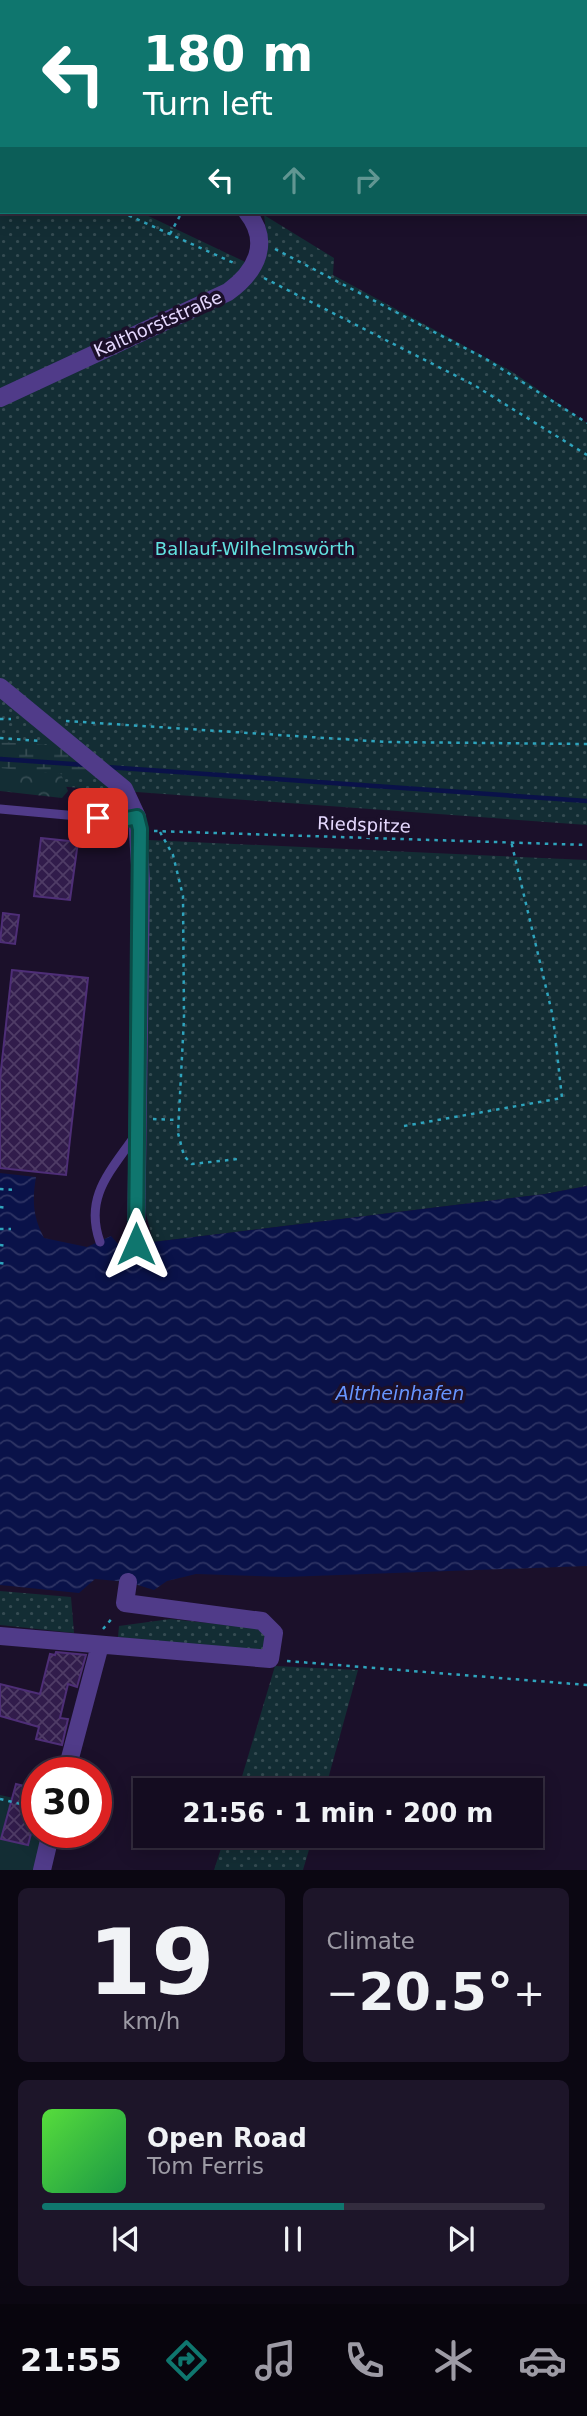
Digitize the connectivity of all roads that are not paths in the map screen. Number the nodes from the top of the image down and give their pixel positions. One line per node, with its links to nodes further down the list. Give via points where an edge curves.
1 (249, 214): 2 (street, Kalthorststraße, via 261,242 251,271 228,292)
2 (0, 398)
3 (0, 687): 5 (street, via 124,789)
4 (0, 809): 5 (lane)
5 (138, 823): 6 (street)
6 (136, 1126): 7 (lane, via 99,1190 92,1221); 8 (street)
7 (100, 1242)
8 (136, 1244)
9 (128, 1582): 11 (street, via 125,1602 262,1621 274,1633 270,1659)
10 (0, 1636): 11 (street)
11 (100, 1645): 12 (street)
12 (70, 1757)
13 (47, 1848): 14 (street)
14 (42, 1870)

